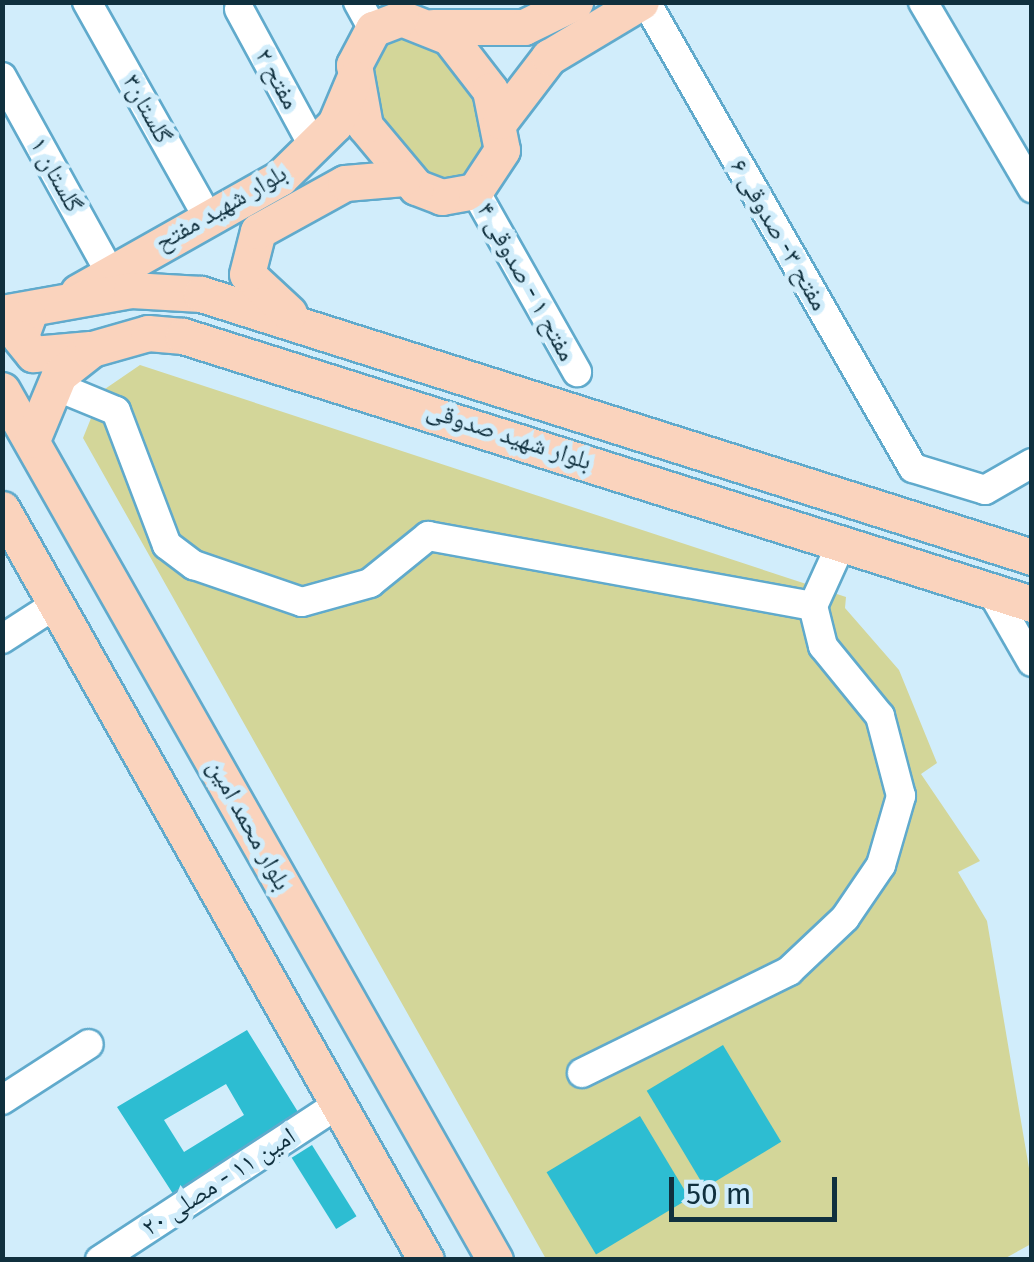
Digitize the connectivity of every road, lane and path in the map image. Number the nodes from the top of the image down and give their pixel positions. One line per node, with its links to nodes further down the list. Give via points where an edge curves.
1 (87, 2): 15 (street, گلستان۳)
2 (575, 2): 7 (main road, via 524,27)
3 (644, 2): 10 (main road, via 549,57); 24 (street, مفتح ۳- صدوقی ۶, via 913,468 985,490)
4 (923, 2): 13 (street)
5 (238, 8): 11 (street, مفتح ۲)
6 (366, 16): 7 (main road); 9 (main road)
7 (433, 27): 10 (main road, via 481,76)
8 (2, 78): 16 (street, گلستان ۱)
9 (354, 79): 11 (main road, بلوار شهید مفتح); 12 (main road, via 364,126)
10 (500, 121): 14 (main road, via 498,164)
11 (315, 149): 15 (main road, بلوار شهید مفتح)
12 (404, 178): 14 (main road, via 442,196); 18 (main road, بلوار شهید مفتح, via 345,182 258,230 247,274)
13 (1032, 188)
14 (476, 191): 20 (street, مفتح ۱ - صدوقی ۴)
15 (207, 216): 16 (main road, بلوار شهید مفتح)
16 (110, 273): 17 (main road, بلوار شهید مفتح)
17 (29, 311): 18 (main road, بلوار شهید صدوقی, via 164,289); 19 (main road, via 23,346)
18 (297, 320): 27 (main road, بلوار شهید صدوقی)
19 (71, 362): 21 (main road, بلوار شهید صدوقی); 23 (main road); 26 (main road, بلوار شهید صدوقی, via 135,335 183,336); 31 (street, via 116,411 167,545 284,597 337,600 428,536)
20 (577, 372)
21 (2, 378)
22 (2, 390): 23 (main road, بلوار محمد امین)
23 (32, 440): 40 (main road, بلوار محمد امین)
24 (1032, 463)
25 (2, 508): 29 (main road)
26 (842, 542): 28 (main road, بلوار شهید صدوقی); 31 (street)
27 (1032, 556)
28 (990, 589): 30 (main road, بلوار شهید صدوقی); 33 (street)
29 (56, 604): 32 (street); 37 (main road)
30 (1032, 604)
31 (813, 606): 35 (street, via 823,646 884,732 901,796 882,865 845,918 789,972)
32 (2, 639)
33 (1032, 662)
34 (89, 1044): 36 (street)
35 (582, 1073)
36 (2, 1100)
37 (338, 1104): 38 (street, امین ۱۱ - مصلی ۲۰); 39 (main road)
38 (100, 1260)
39 (426, 1260)
40 (494, 1260)

